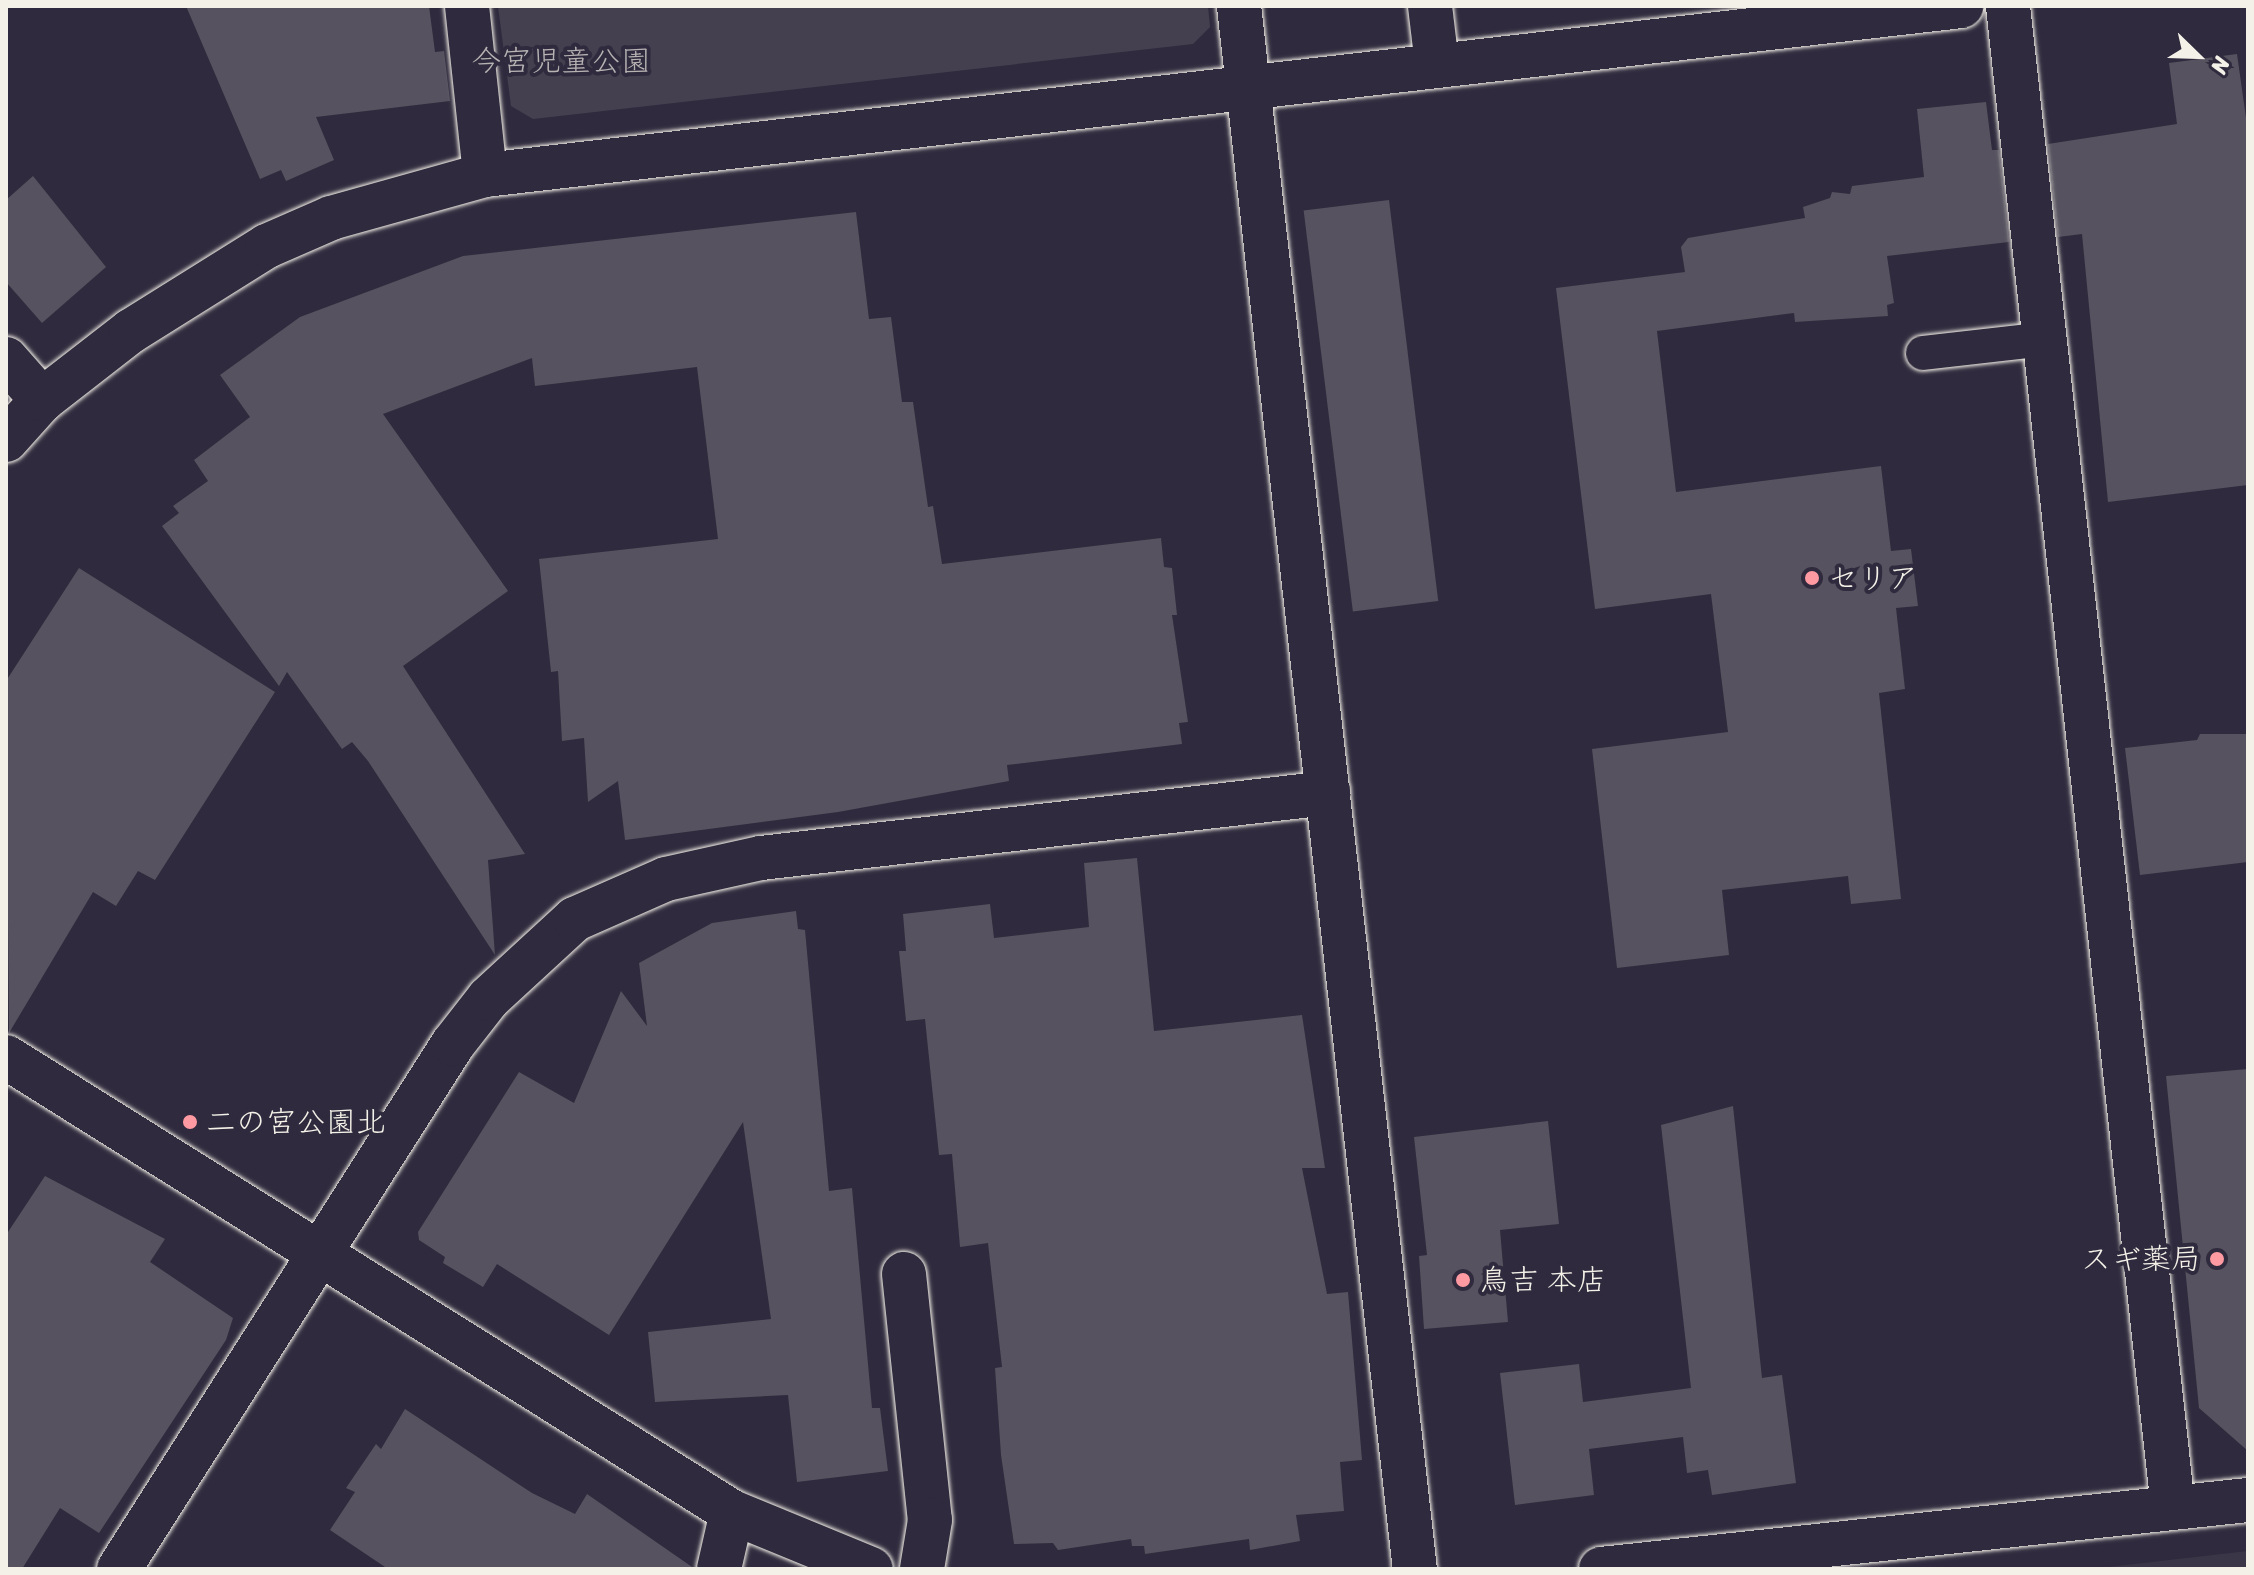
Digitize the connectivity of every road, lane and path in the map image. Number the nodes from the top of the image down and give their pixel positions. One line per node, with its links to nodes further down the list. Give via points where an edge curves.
1 (467, 6): 8 (street)
2 (1239, 6): 7 (street)
3 (1430, 6): 6 (street)
4 (1961, 6): 6 (street)
5 (2008, 6): 9 (street)
6 (1437, 65): 7 (street)
7 (1248, 88): 8 (street); 14 (street)
8 (485, 175): 12 (street, via 331,218 267,246 131,331)
9 (2045, 339): 10 (lane); 19 (street)
10 (1923, 353)
11 (6, 359): 12 (street)
12 (42, 400): 13 (street)
13 (6, 440)
14 (1328, 793): 16 (street, via 761,858 666,879 619,896 575,919 489,998); 25 (street)
15 (6, 1057): 16 (street)
16 (318, 1255): 20 (street); 21 (street)
17 (904, 1274): 24 (street, via 930,1520)
18 (2248, 1500): 19 (street)
19 (2173, 1508): 26 (street)
20 (732, 1512): 22 (street); 23 (street)
21 (119, 1569)
22 (719, 1569)
23 (871, 1569)
24 (922, 1569)
25 (1415, 1569)
26 (1601, 1569)

